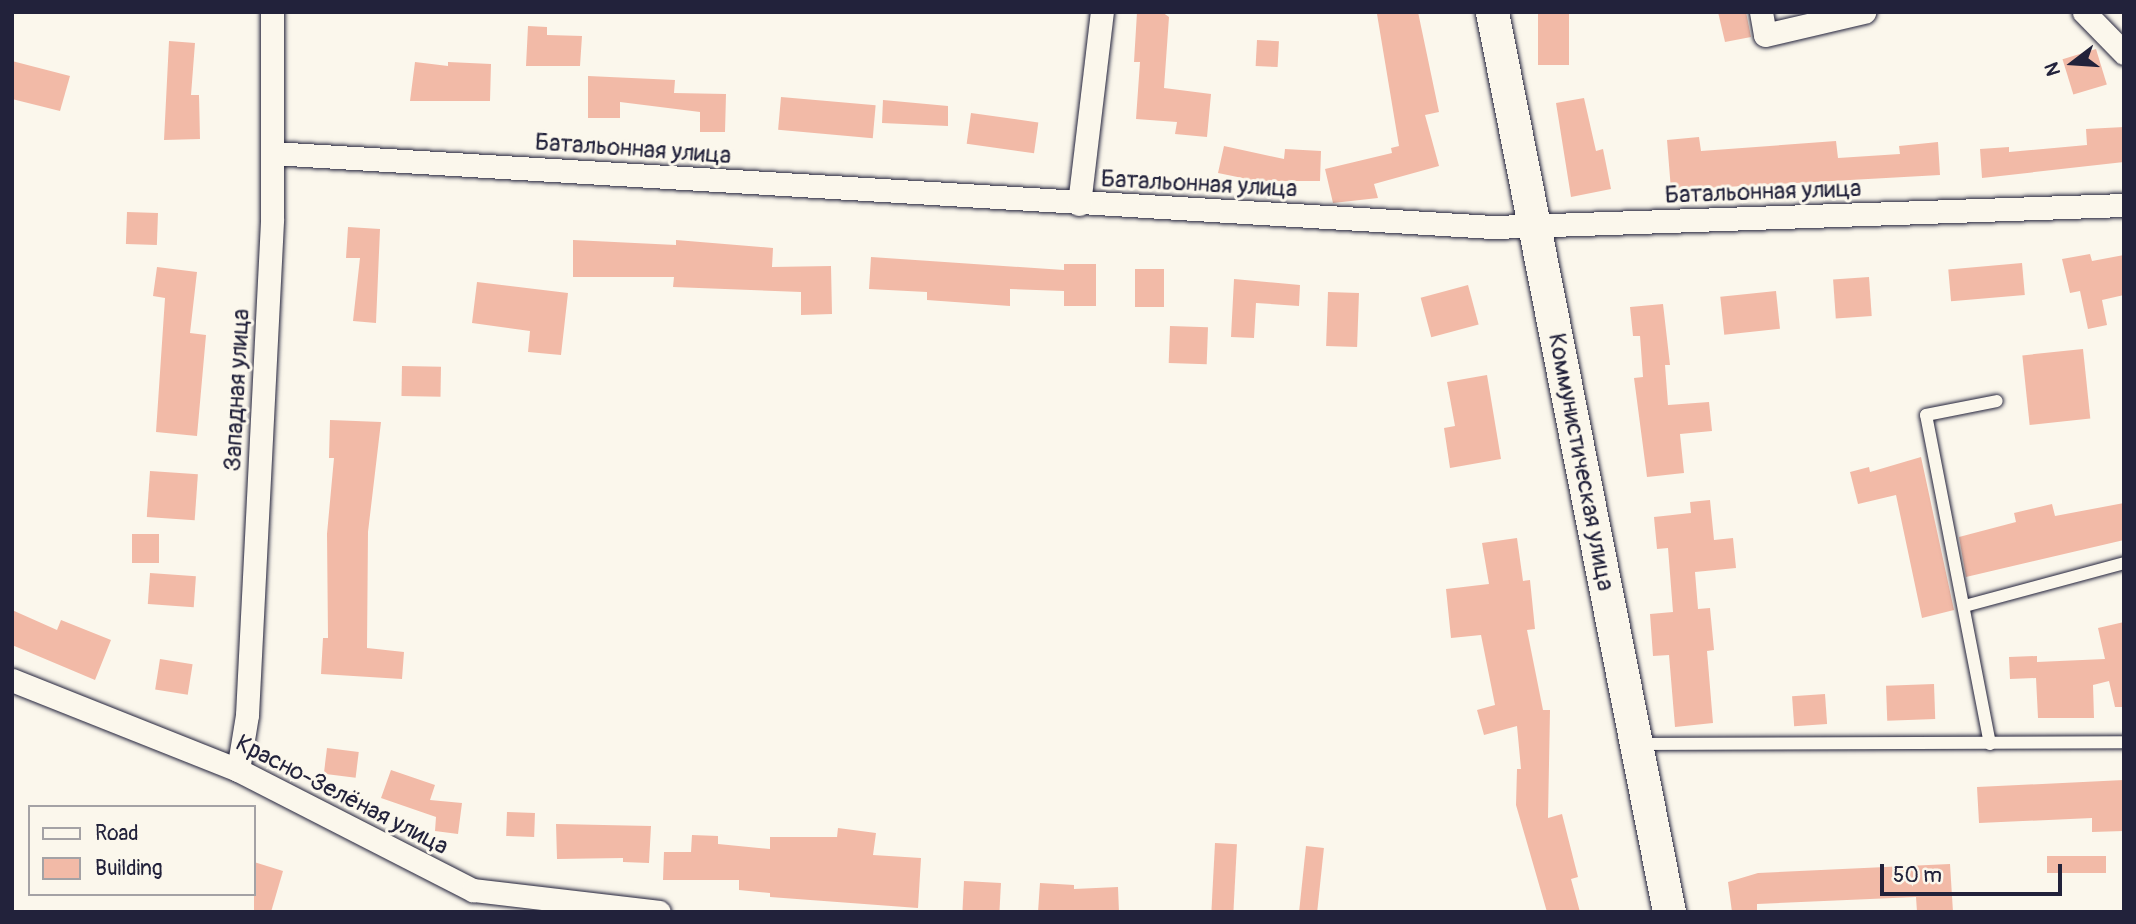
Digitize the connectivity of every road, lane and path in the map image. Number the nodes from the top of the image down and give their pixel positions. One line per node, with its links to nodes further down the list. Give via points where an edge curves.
1 (272, 12): 8 (street, Западная улица)
2 (1102, 12): 9 (street)
3 (1492, 12): 11 (main road, Коммунистическая улица)
4 (1761, 12): 5 (street, via 1765,35)
5 (1864, 12)
6 (2084, 12): 7 (street)
7 (2124, 53)
8 (272, 153): 9 (street, Батальонная улица); 19 (street, Западная улица, via 247,715)
9 (1079, 204): 11 (street, Батальонная улица)
10 (2124, 205): 11 (street, Батальонная улица)
11 (1535, 227): 17 (main road, Коммунистическая улица)
12 (1997, 401): 14 (lane, via 1926,415)
13 (2124, 563): 14 (lane)
14 (1965, 606): 18 (lane)
15 (12, 680): 19 (street, Красно-Зелёная улица)
16 (2124, 742): 18 (lane)
17 (1636, 744): 18 (lane); 21 (main road, Коммунистическая улица)
18 (1990, 744)
19 (238, 770): 20 (street, Красно-Зелёная улица, via 473,890)
20 (659, 912)
21 (1669, 912)

